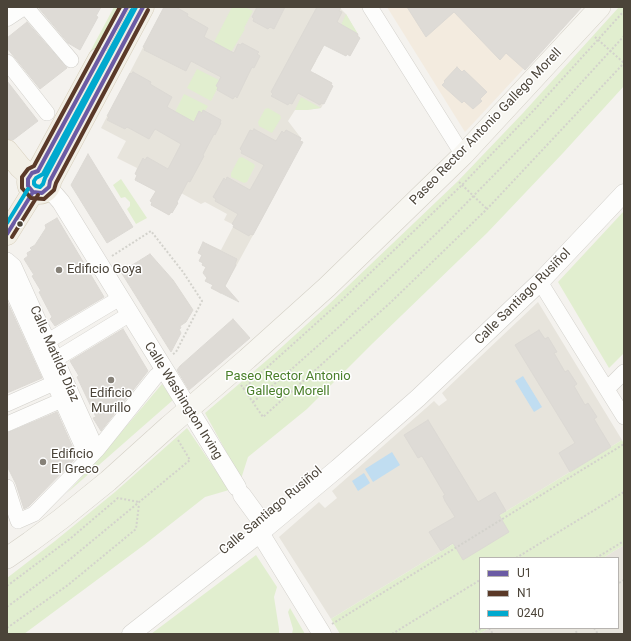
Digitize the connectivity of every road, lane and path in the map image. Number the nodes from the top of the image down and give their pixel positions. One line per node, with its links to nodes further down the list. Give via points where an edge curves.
1 (22, 7): 8 (street)
2 (26, 7): 13 (street)
3 (127, 7): 20 (main road)
4 (143, 7): 20 (main road)
5 (370, 7): 18 (street)
6 (600, 7): 18 (main road, Paseo Rector Antonio Gallego Morell)
7 (624, 11): 11 (path)
8 (7, 17)
9 (592, 33): 11 (path)
10 (624, 36): 12 (path)
11 (599, 40): 12 (path); 21 (path)
12 (611, 51): 15 (path); 23 (path)
13 (71, 60)
14 (7, 62): 16 (street)
15 (624, 63): 24 (path)
16 (47, 113)
17 (7, 151): 20 (main road, via 20,167)
18 (463, 154): 43 (main road, Paseo Rector Antonio Gallego Morell, via 327,287)
19 (456, 178): 21 (path)
20 (40, 182): 25 (main road); 30 (street, Calle Washington Irving, via 58,198)
21 (462, 185): 23 (path); 38 (path, via 341,301)
22 (624, 193): 29 (street, Calle Santiago Rusiñol)
23 (474, 197): 24 (path); 41 (path, via 340,326)
24 (487, 209): 41 (path, via 390,303 263,417)
25 (7, 234)
26 (113, 255): 34 (path, via 151,231 202,301 176,352)
27 (7, 260): 32 (street, Calle Matilde Díaz, via 14,266)
28 (7, 278): 37 (street, Calle Matilde Díaz)
29 (540, 282): 39 (street); 52 (street, Calle Santiago Rusiñol, via 418,398 404,401 376,422)
30 (120, 298): 31 (street, Calle Washington Irving); 32 (street)
31 (130, 314): 33 (street); 34 (street, Calle Washington Irving)
32 (48, 341): 33 (street, Calle Matilde Díaz)
33 (56, 359): 48 (street, Calle Matilde Díaz)
34 (166, 363): 43 (street, Calle Washington Irving); 48 (street)
35 (624, 372): 39 (street)
36 (238, 382): 38 (path)
37 (54, 383): 40 (street, Calle Matilde Díaz); 42 (street, Calle Matilde Díaz)
38 (243, 389): 41 (path)
39 (607, 389): 44 (street)
40 (62, 400): 45 (street, Calle Matilde Díaz); 48 (street, Calle Matilde Díaz)
41 (252, 402)
42 (7, 404)
43 (188, 410): 52 (street, Calle Washington Irving); 56 (main road, Paseo Rector Antonio Gallego Morell, via 108,481)
44 (624, 417)
45 (7, 424)
46 (177, 438): 51 (path, via 190,460)
47 (624, 444): 63 (path)
48 (92, 455): 49 (street, via 34,514 18,521)
49 (7, 486)
50 (624, 492): 54 (path)
51 (139, 502): 60 (path, via 118,498 71,538); 61 (path, via 57,570); 62 (path, via 136,529 68,584)
52 (260, 527): 63 (street, Calle Washington Irving); 64 (street, Calle Santiago Rusiñol, via 138,618)
53 (624, 541): 55 (path)
54 (518, 557)
55 (598, 557)
56 (7, 558)
57 (624, 580): 59 (path)
58 (479, 581): 65 (path)
59 (620, 583)
60 (7, 586)
61 (7, 607)
62 (7, 628)
63 (326, 630)
64 (131, 634)
65 (392, 634)

